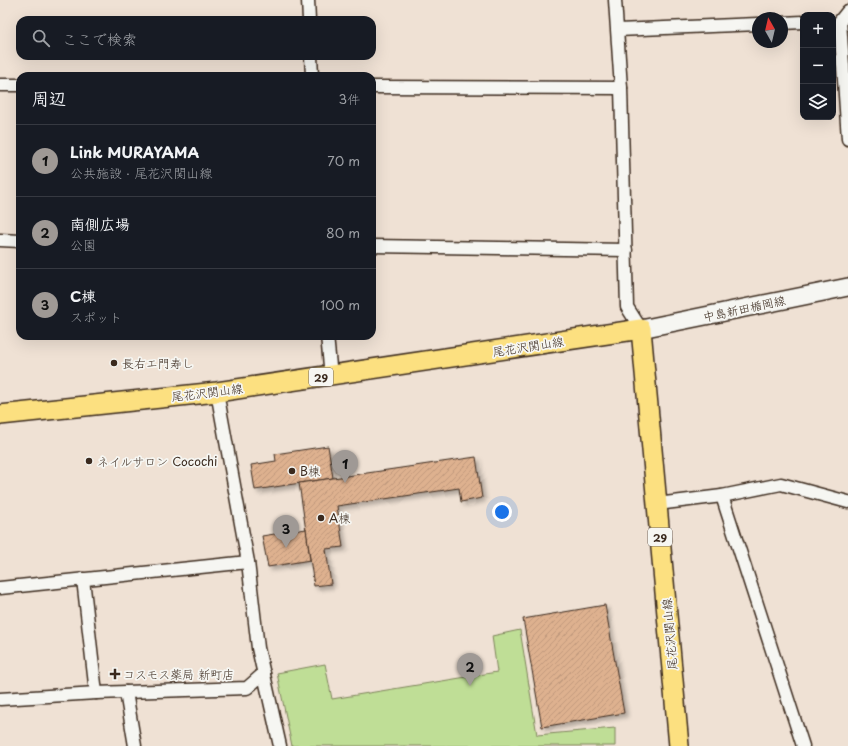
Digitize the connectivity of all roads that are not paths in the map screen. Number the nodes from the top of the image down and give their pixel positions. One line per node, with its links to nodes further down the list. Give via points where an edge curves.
1 (308, 0): 4 (street)
2 (615, 0): 9 (street)
3 (848, 12): 5 (street)
4 (309, 16)
5 (840, 20): 16 (street)
6 (800, 22): 7 (street)
7 (788, 23)
8 (752, 24): 9 (street)
9 (618, 30): 15 (street)
10 (311, 60): 11 (street)
11 (312, 72)
12 (0, 85): 13 (street)
13 (16, 85)
14 (376, 87): 15 (street)
15 (621, 88): 20 (street)
16 (848, 139)
17 (0, 240): 18 (street)
18 (16, 241)
19 (376, 246): 20 (street)
20 (626, 250): 22 (street, via 627,307)
21 (848, 286): 22 (main road, 中島新田楯岡線)
22 (641, 329): 24 (main road, 尾花沢関山線 / 29); 29 (main road, 尾花沢関山線 / 29)
23 (327, 340): 24 (street)
24 (330, 376): 25 (main road, 尾花沢関山線 / 29)
25 (217, 392): 26 (main road, 尾花沢関山線 / 29); 30 (street)
26 (0, 416)
27 (722, 496): 28 (street, via 781,484); 29 (street); 40 (street)
28 (848, 502)
29 (657, 504): 39 (main road, 尾花沢関山線 / 29)
30 (248, 562): 31 (street); 33 (street, via 258,648)
31 (83, 579): 32 (street); 35 (street)
32 (0, 588)
33 (264, 673): 34 (street, via 247,688); 38 (street)
34 (126, 692): 35 (street); 37 (street)
35 (96, 693): 36 (street)
36 (0, 699)
37 (135, 746)
38 (280, 746)
39 (678, 746)
40 (803, 746)

